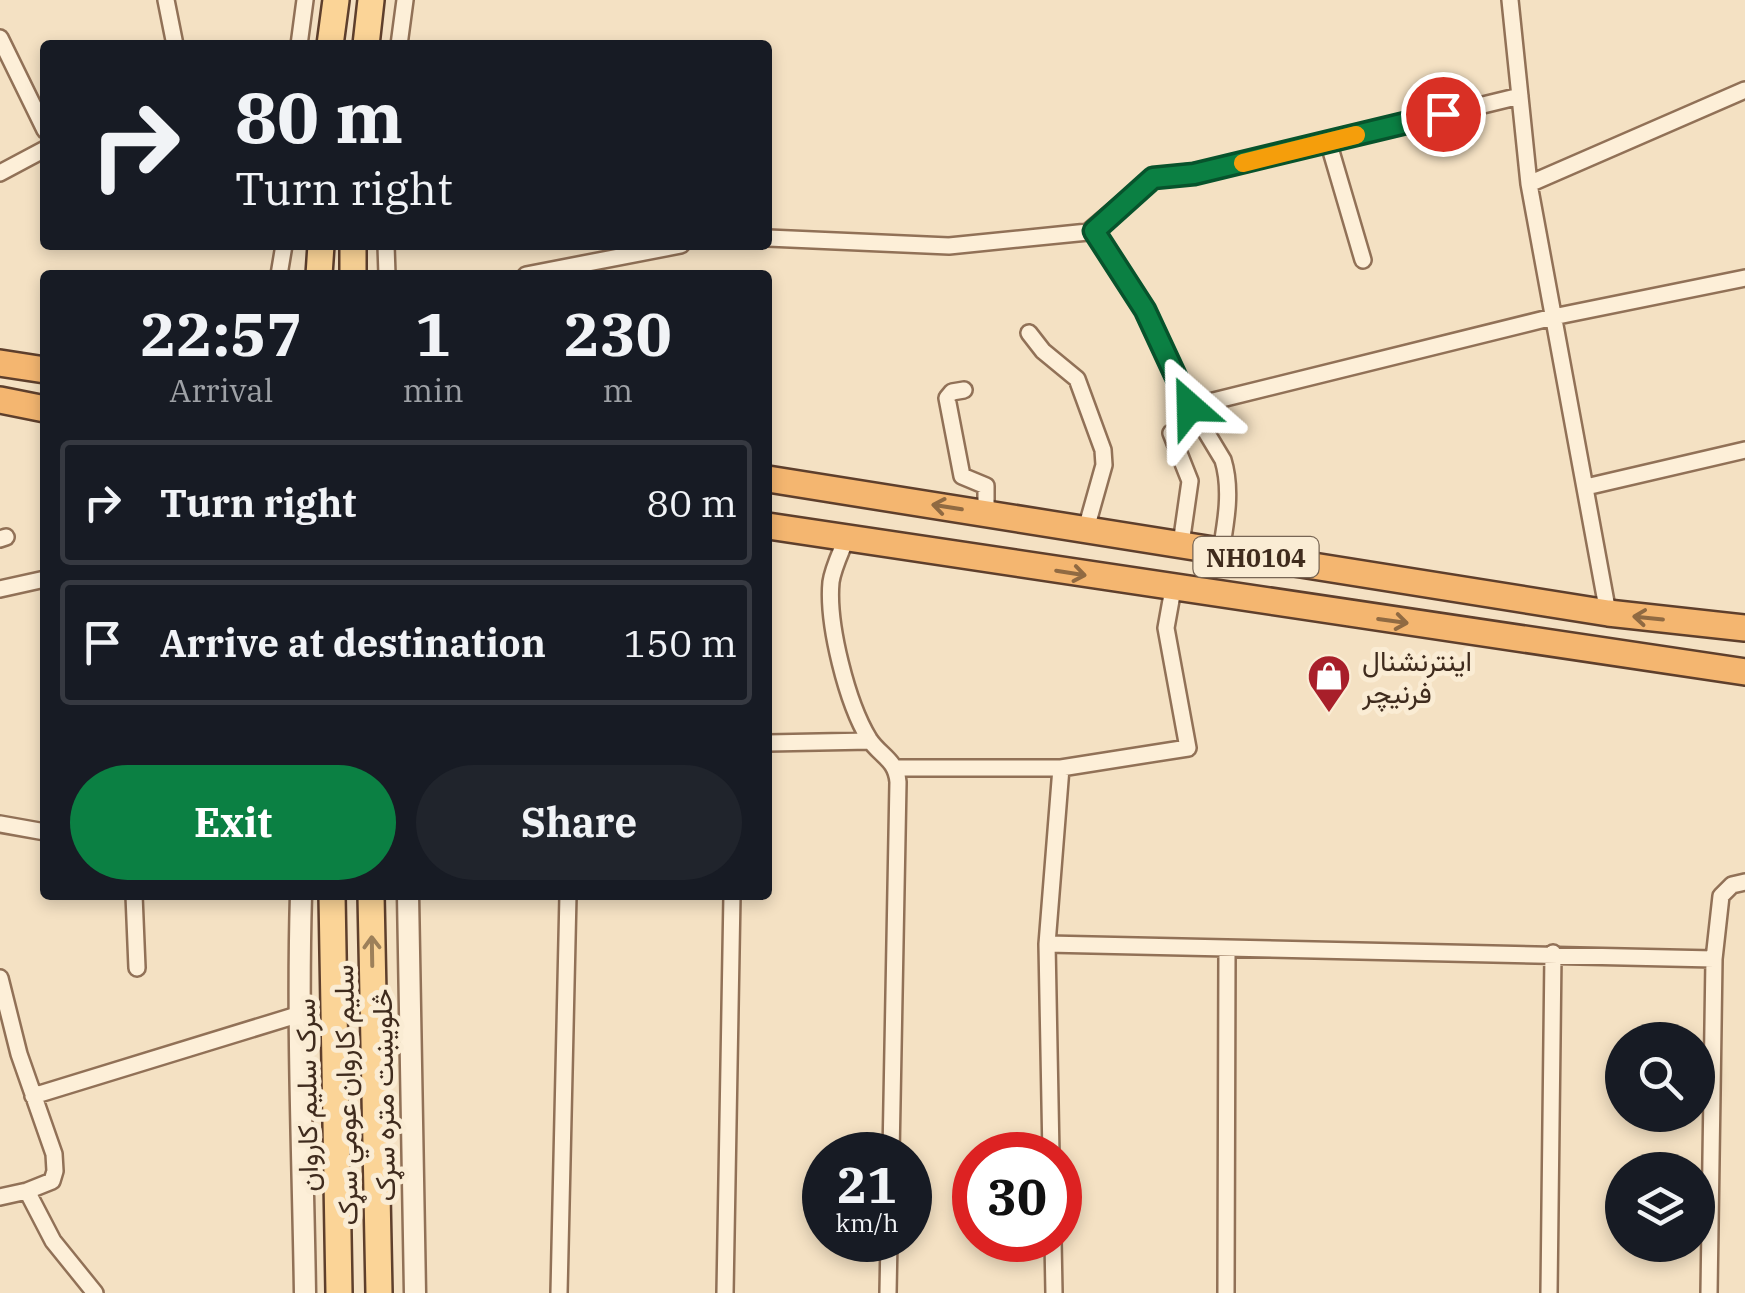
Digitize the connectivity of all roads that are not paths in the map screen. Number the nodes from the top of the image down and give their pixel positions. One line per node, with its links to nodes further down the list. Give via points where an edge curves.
1 (166, 0): 8 (street)
2 (306, 0): 9 (street)
3 (336, 0): 10 (main road)
4 (371, 0): 11 (main road)
5 (405, 0): 12 (street)
6 (1510, 0): 14 (street)
7 (0, 38): 15 (street)
8 (174, 40)
9 (301, 40)
10 (331, 40)
11 (367, 40)
12 (400, 40)
13 (1745, 90): 19 (street)
14 (1520, 96): 16 (street); 19 (street)
15 (40, 120)
16 (1328, 141): 20 (street, via 1153,178); 24 (street)
17 (40, 152): 18 (street)
18 (0, 173)
19 (1529, 184): 28 (street)
20 (1094, 231): 21 (street, via 949,246); 34 (street, via 1145,310)
21 (772, 238)
22 (651, 250): 23 (street)
23 (609, 257): 25 (street); 26 (street)
24 (1362, 260)
25 (549, 270)
26 (610, 270)
27 (1745, 278): 28 (street)
28 (1553, 317): 34 (street); 39 (street)
29 (1029, 332): 42 (street, via 1077,379 1103,450)
30 (0, 362): 31 (highway)
31 (40, 369)
32 (964, 390): 40 (street, via 947,398 962,476 986,486)
33 (0, 400): 35 (highway)
34 (1190, 407): 45 (street, via 1226,471)
35 (40, 408)
36 (1170, 433): 44 (street, via 1190,481)
37 (1745, 450): 39 (street)
38 (772, 480): 40 (highway, NH0104, one-way to 38)
39 (1586, 486): 49 (street)
40 (986, 514): 42 (highway, NH0104)
41 (772, 527): 43 (highway, NH0104)
42 (1086, 529): 44 (highway, NH0104)
43 (846, 538): 48 (highway, NH0104, one-way to 48); 52 (street, via 831,579 833,612 847,690)
44 (1181, 544): 45 (highway, NH0104)
45 (1222, 551): 49 (highway, NH0104)
46 (40, 580): 47 (street)
47 (0, 589)
48 (1173, 589): 51 (highway, NH0104, one-way to 51); 55 (street, via 1166,628 1188,748)
49 (1608, 613): 50 (highway, NH0104, one-way to 49)
50 (1745, 628)
51 (1745, 672)
52 (870, 741): 53 (street); 54 (street)
53 (772, 743)
54 (897, 768): 55 (street); 76 (street)
55 (1061, 768): 66 (street)
56 (0, 824): 57 (street)
57 (40, 831)
58 (1745, 882): 69 (street, via 1721,896)
59 (134, 900): 70 (street)
60 (300, 900): 72 (street)
61 (332, 900): 84 (main road, سرک سلیم کاروان)
62 (370, 900): 85 (main road, سلیم کاروان عومي سړک, one-way to 62)
63 (408, 900): 86 (street, څلویښت متره سړک)
64 (568, 900): 87 (street)
65 (732, 900): 88 (street)
66 (1047, 944): 67 (street); 77 (street)
67 (1227, 948): 68 (street); 91 (street)
68 (1553, 953): 69 (street); 92 (street)
69 (1714, 959): 93 (street)
70 (137, 968)
71 (0, 978): 73 (street)
72 (298, 1015): 75 (street); 83 (street)
73 (19, 1054): 74 (street); 75 (street)
74 (0, 1059)
75 (33, 1096): 78 (street, via 55,1171 52,1181)
76 (891, 1132)
77 (1051, 1132)
78 (27, 1191): 79 (street); 82 (street, via 53,1241)
79 (0, 1197)
80 (889, 1262): 89 (street)
81 (1053, 1262): 90 (street)
82 (95, 1293)
83 (305, 1293)
84 (339, 1293)
85 (379, 1293)
86 (415, 1293)
87 (559, 1293)
88 (725, 1293)
89 (888, 1293)
90 (1054, 1293)
91 (1226, 1293)
92 (1549, 1293)
93 (1710, 1293)

